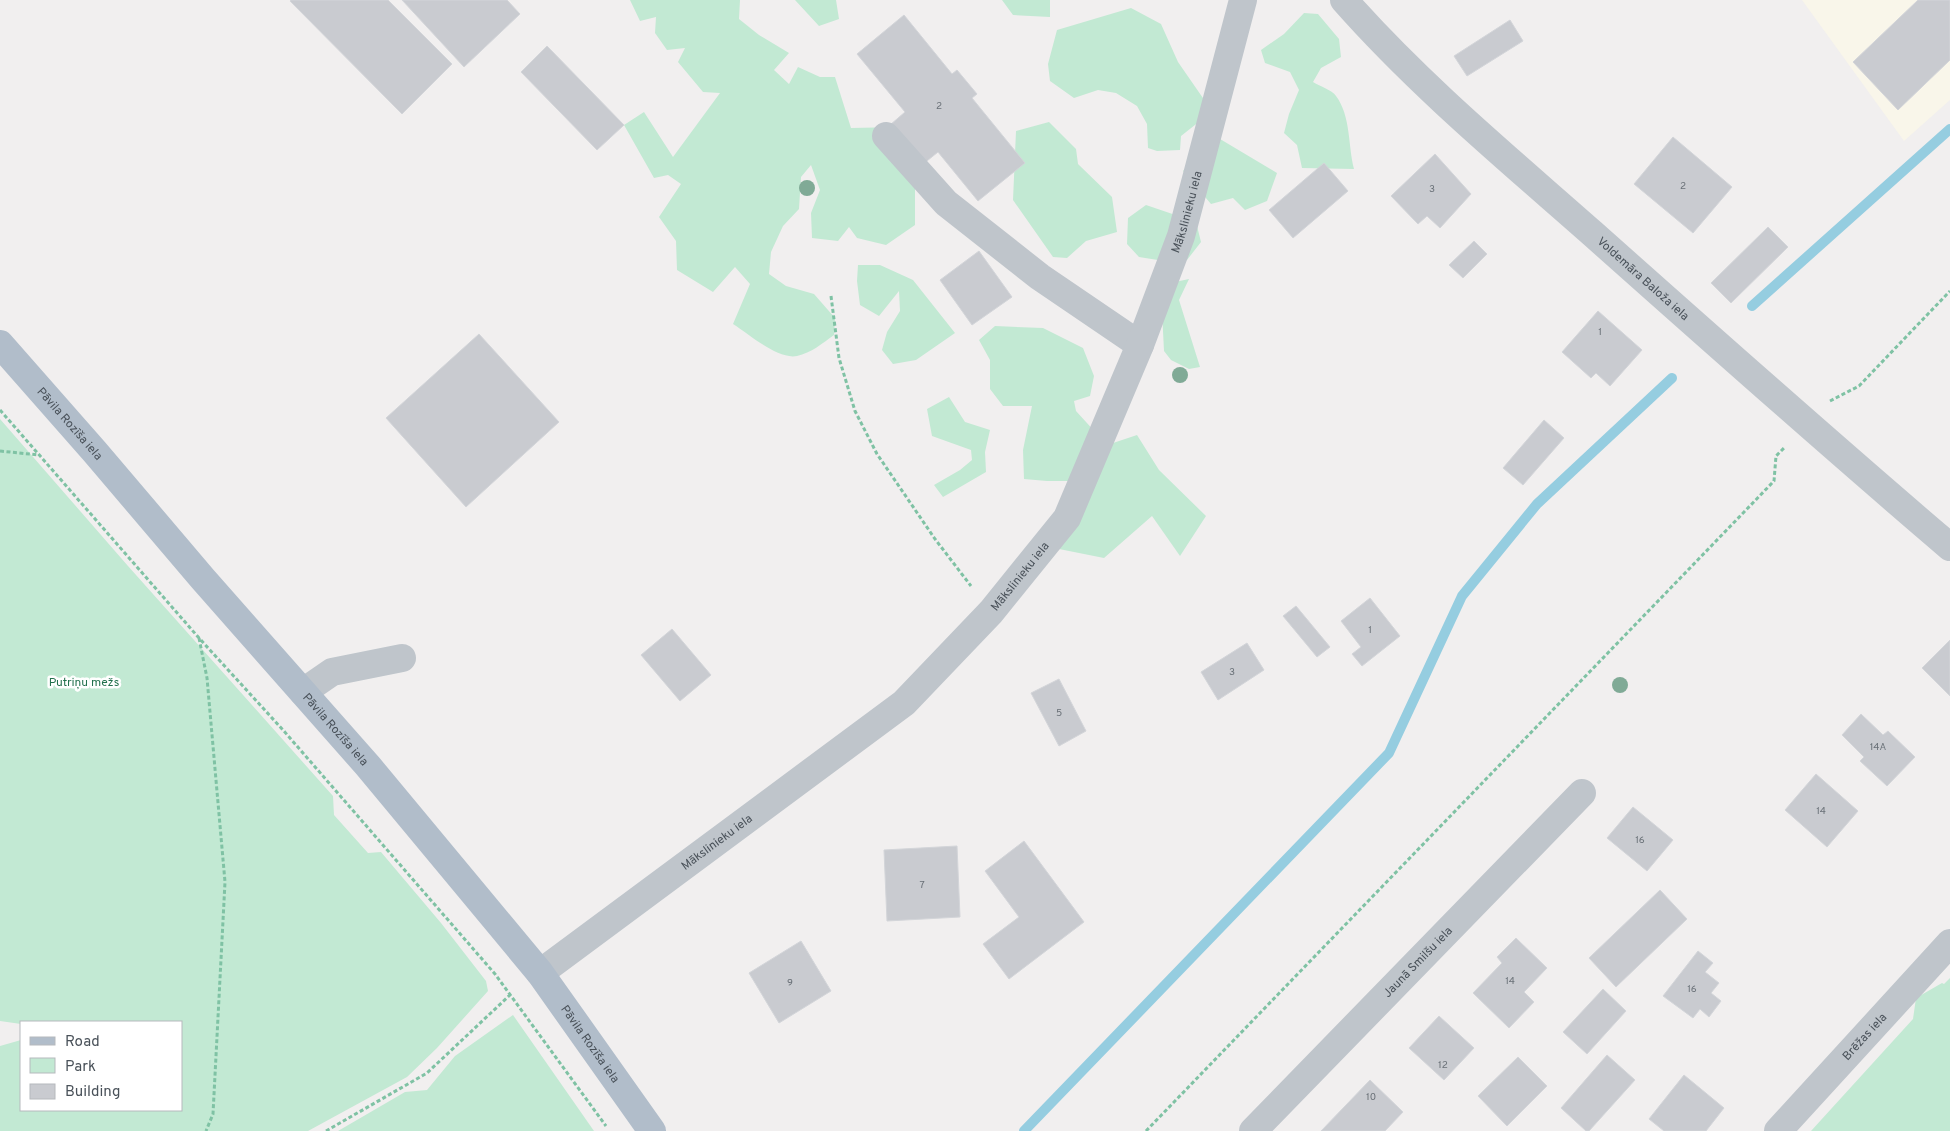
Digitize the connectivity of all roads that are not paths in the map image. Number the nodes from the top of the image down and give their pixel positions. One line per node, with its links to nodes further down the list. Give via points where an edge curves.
1 (1243, 0): 5 (street, Mākslinieku iela, via 1181,236)
2 (1344, 0): 6 (street, Voldemāra Baloža iela, via 1378,39 1486,140 1815,432)
3 (886, 136): 5 (street, via 946,203 1040,277)
4 (0, 344): 8 (main road, Pāvila Rozīša iela)
5 (1140, 345): 11 (street, Mākslinieku iela, via 1067,518 991,612 904,703)
6 (1950, 547)
7 (402, 658): 8 (street, via 332,672)
8 (303, 692): 11 (main road, Pāvila Rozīša iela)
9 (1582, 793): 13 (street, Jaunā Smilšu iela)
10 (1950, 943): 14 (street, Brēžas iela)
11 (540, 973): 12 (main road, Pāvila Rozīša iela)
12 (652, 1131)
13 (1253, 1131)
14 (1778, 1131)

